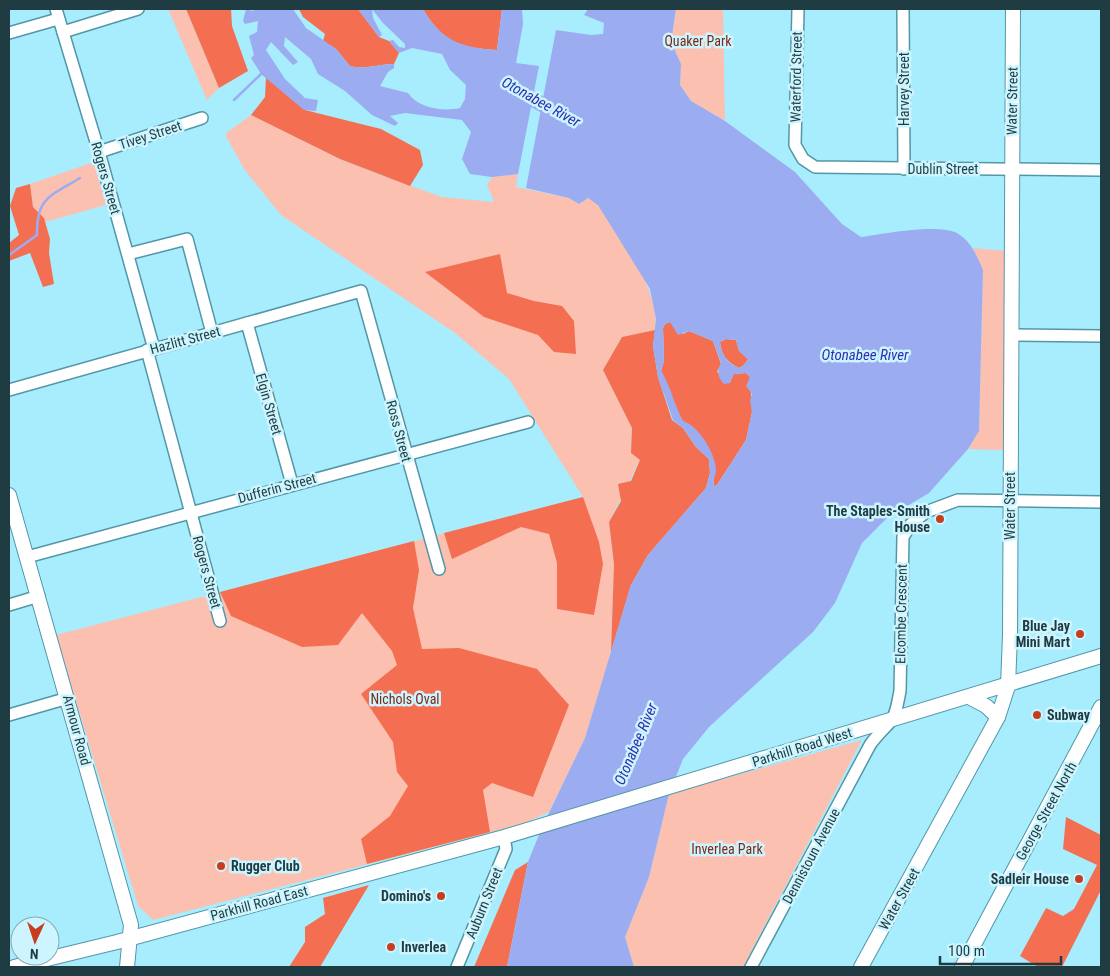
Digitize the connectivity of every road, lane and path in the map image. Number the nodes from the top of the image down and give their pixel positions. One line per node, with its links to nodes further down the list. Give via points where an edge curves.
1 (138, 9): 6 (street)
2 (798, 9): 9 (street, Waterford Street)
3 (903, 9): 11 (street, Harvey Street)
4 (1013, 9): 12 (main road, Water Street)
5 (57, 14): 6 (street, Rogers Street); 7 (street)
6 (63, 32): 10 (street, Rogers Street)
7 (9, 33)
8 (202, 118): 10 (street, Tivey Street)
9 (795, 145): 11 (street, Dublin Street, via 804,159 815,167)
10 (99, 152): 14 (street, Rogers Street)
11 (904, 168): 12 (street, Dublin Street)
12 (1012, 169): 13 (street, Dublin Street); 18 (main road, Water Street)
13 (1101, 170)
14 (128, 254): 17 (street, via 187,239); 20 (street, Rogers Street)
15 (361, 291): 16 (street, Hazlitt Street); 23 (street, Ross Street)
16 (247, 323): 17 (street, Hazlitt Street); 24 (street, Elgin Street)
17 (212, 333): 20 (street, Hazlitt Street)
18 (1013, 335): 19 (street); 26 (main road, Water Street)
19 (1101, 336)
20 (150, 350): 21 (street, Hazlitt Street); 29 (street, Rogers Street)
21 (9, 390)
22 (528, 422): 23 (street, Dufferin Street)
23 (406, 455): 24 (street, Dufferin Street); 31 (street, Ross Street)
24 (292, 484): 29 (street, Dufferin Street)
25 (9, 495): 28 (main road, Armour Road)
26 (1010, 500): 27 (street); 36 (main road, Water Street); 37 (street, Elcombe Crescent, via 958,500 926,512 911,524 903,538)
27 (1101, 502)
28 (11, 510): 30 (main road, Armour Road)
29 (191, 512): 30 (street, Dufferin Street); 34 (street, Rogers Street)
30 (27, 557): 32 (main road, Armour Road)
31 (439, 570)
32 (39, 596): 33 (street); 38 (main road, Armour Road)
33 (9, 605)
34 (220, 621)
35 (1101, 656): 36 (main road, Parkhill Road West)
36 (1008, 686): 39 (main road, Parkhill Road West); 43 (main road, Water Street)
37 (900, 691): 41 (street, via 912,710); 44 (street, Elcombe Crescent)
38 (68, 698): 42 (street); 48 (main road, Armour Road, via 131,925)
39 (969, 698): 41 (main road, Parkhill Road West); 43 (main road, via 986,706)
40 (1101, 707): 54 (main road, George Street North)
41 (923, 711): 44 (main road, Parkhill Road West)
42 (9, 715)
43 (998, 717): 53 (main road, Water Street)
44 (892, 720): 45 (main road, Parkhill Road West); 46 (street, Dennistoun Avenue)
45 (857, 730): 46 (street); 47 (main road, Parkhill Road West)
46 (870, 745): 52 (street, Dennistoun Avenue)
47 (504, 837): 48 (main road, Parkhill Road East); 51 (street, Auburn Street, via 506,849)
48 (131, 938): 49 (main road, Parkhill Road East); 50 (main road, Armour Road)
49 (14, 967)
50 (127, 967)
51 (457, 967)
52 (752, 967)
53 (861, 967)
54 (962, 967)

